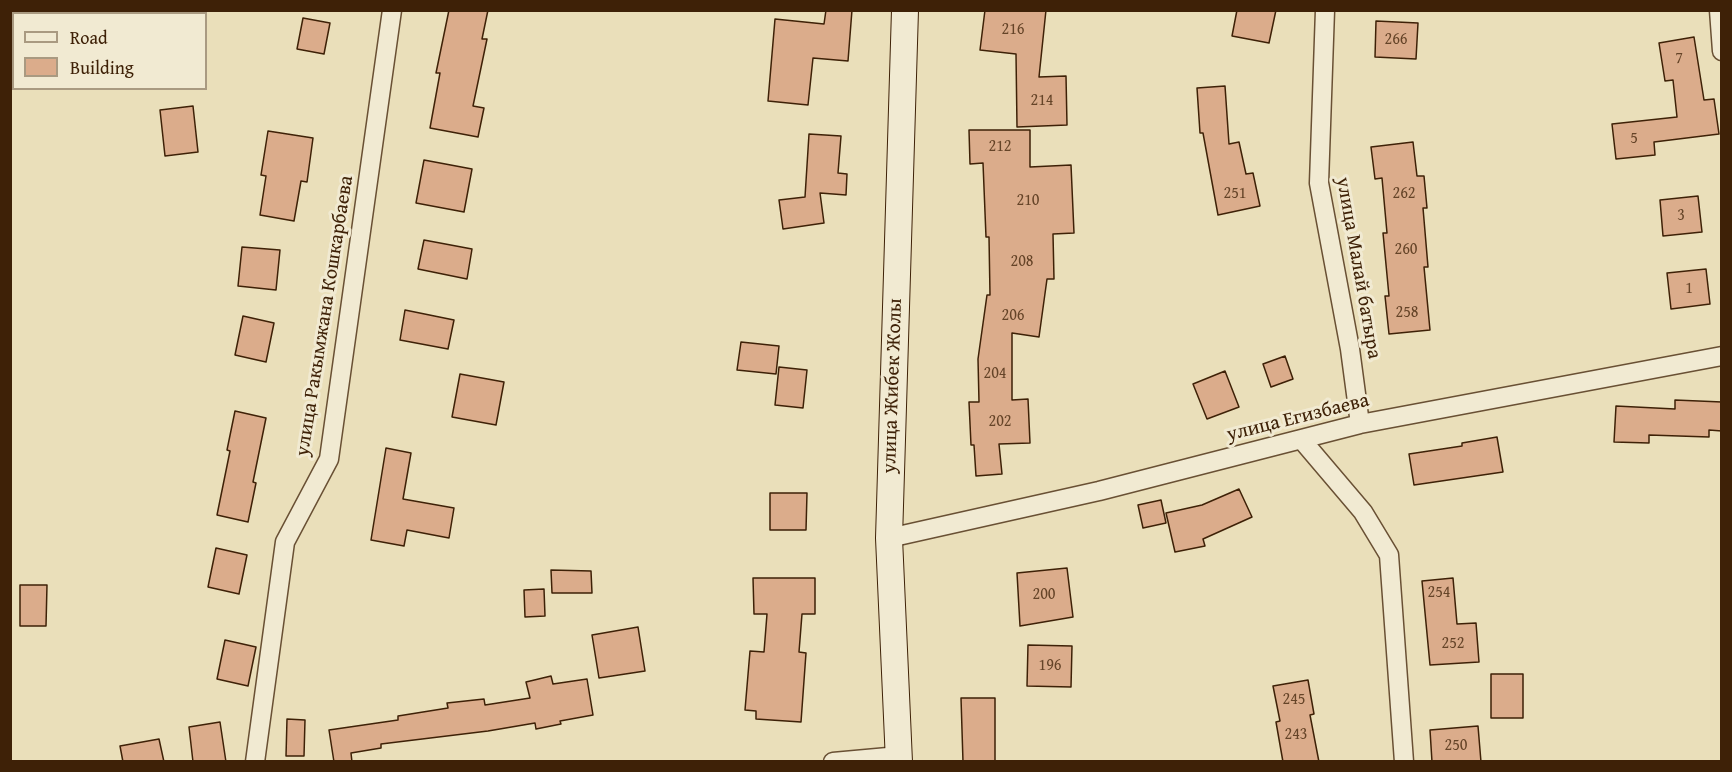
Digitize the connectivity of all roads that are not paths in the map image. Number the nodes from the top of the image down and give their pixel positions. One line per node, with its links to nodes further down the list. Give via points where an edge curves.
1 (392, 10): 11 (street, улица Ракымжана Кошкарбаева, via 330,459 285,542)
2 (905, 10): 9 (main road, улица Жибек Жолы)
3 (1326, 10): 7 (street, улица Малай батыра, via 1319,183)
4 (1719, 10): 5 (street)
5 (1722, 51)
6 (1722, 356): 7 (street, улица Егизбаева)
7 (1360, 424): 8 (street, улица Егизбаева)
8 (1301, 439): 9 (street, улица Егизбаева, via 1099,491); 13 (street, via 1363,512 1389,555)
9 (889, 538): 10 (main road, улица Жибек Жолы)
10 (899, 759): 12 (street)
11 (255, 762)
12 (833, 762)
13 (1404, 762)

